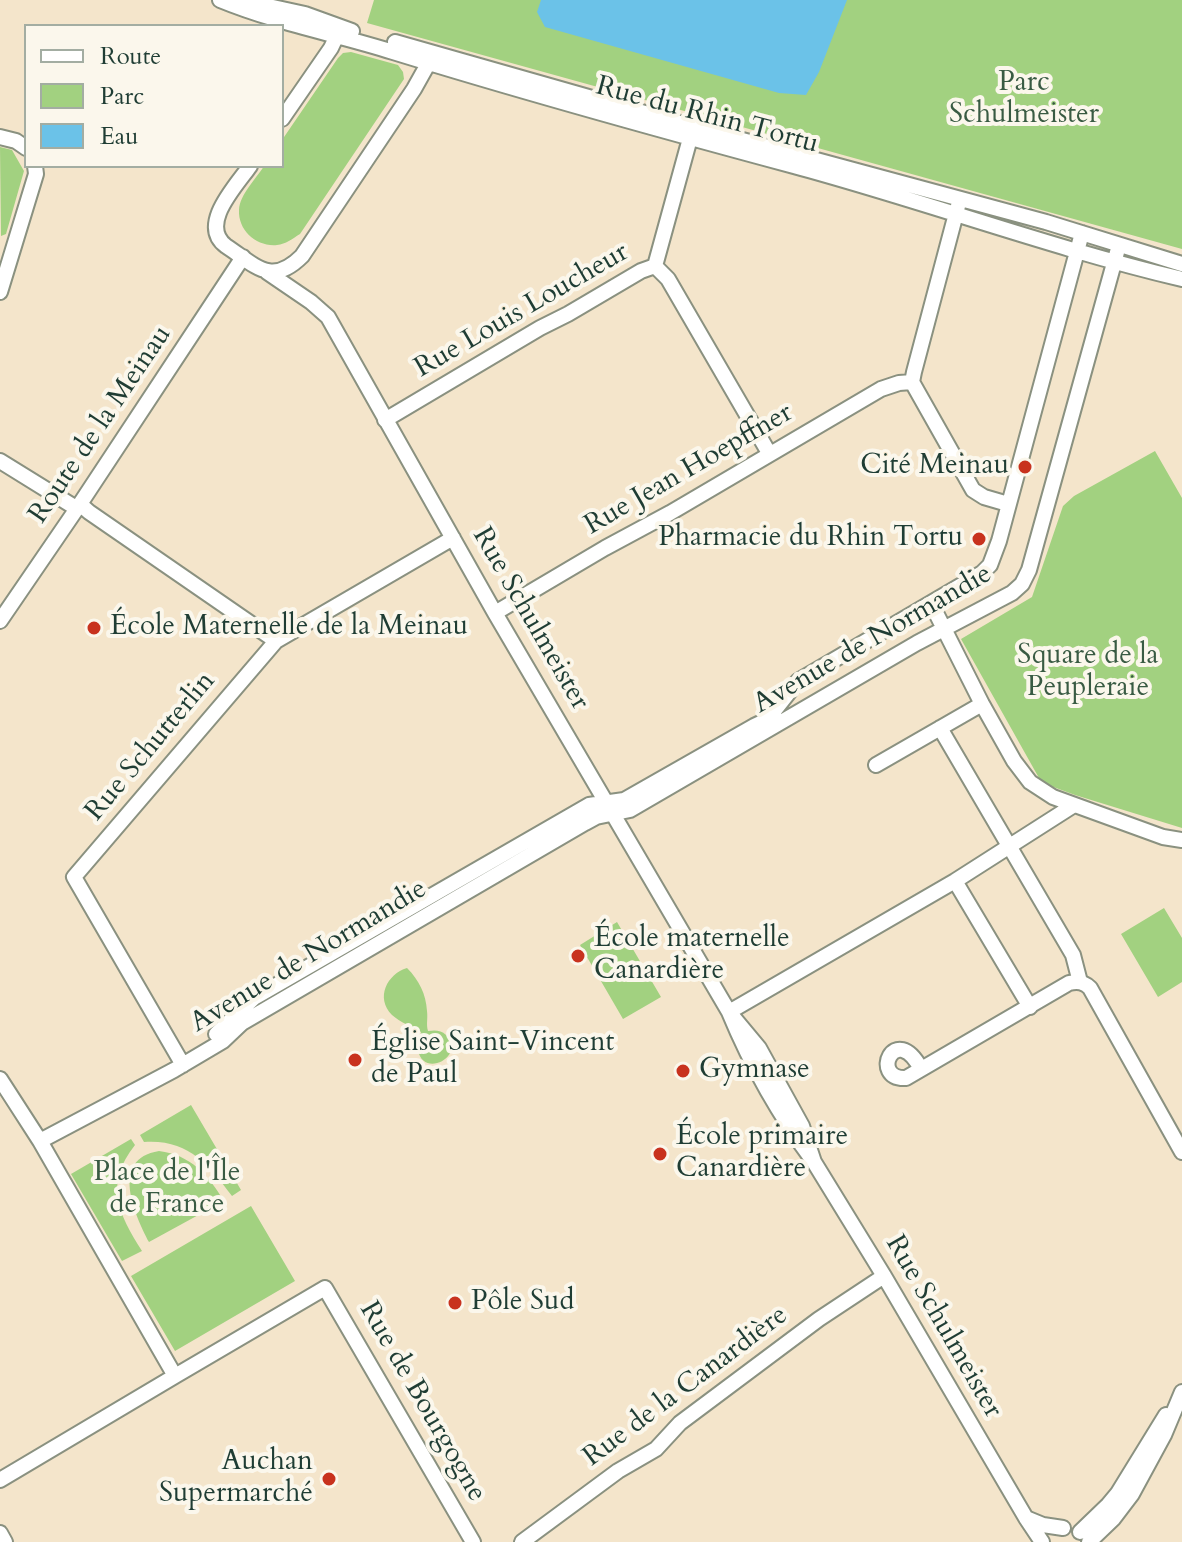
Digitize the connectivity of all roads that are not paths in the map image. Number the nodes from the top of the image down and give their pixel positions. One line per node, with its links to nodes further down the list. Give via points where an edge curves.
1 (220, 0): 3 (street, Rue du Rhin Tortu, via 273,19)
2 (240, 0): 3 (street, Rue du Rhin Tortu, via 305,14)
3 (339, 32): 4 (street, Rue du Rhin Tortu); 5 (street)
4 (431, 58): 6 (street, Rue du Rhin Tortu); 20 (street, via 302,256 291,267)
5 (284, 116)
6 (692, 133): 11 (street, Rue du Rhin Tortu, via 798,167); 19 (street, Rue Louis Loucheur)
7 (0, 137): 8 (street)
8 (24, 147)
9 (35, 168): 14 (street)
10 (249, 168): 16 (street, via 215,222 219,241)
11 (958, 206): 12 (street, Rue du Rhin Tortu); 15 (street, Rue du Rhin Tortu); 23 (street)
12 (1082, 233): 13 (street, Rue du Rhin Tortu); 15 (street, Avenue de Normandie)
13 (1119, 245): 17 (street, Avenue de Normandie); 18 (street, Rue du Rhin Tortu)
14 (6, 251): 22 (street)
15 (1076, 252): 17 (street, Rue du Rhin Tortu); 27 (street, Avenue de Normandie)
16 (243, 257): 20 (street); 28 (street, Route de la Meinau)
17 (1114, 262): 21 (street, Rue du Rhin Tortu); 33 (street, Avenue de Normandie, via 1029,570 1012,593)
18 (1182, 264)
19 (655, 266): 24 (street, Rue Louis Loucheur); 25 (street, via 668,279)
20 (267, 272): 24 (street, Rue Schulmeister, via 328,317)
21 (1182, 279)
22 (0, 292)
23 (912, 382): 25 (street, Rue Jean Hoepffner, via 881,389); 27 (street, via 973,490)
24 (385, 420): 29 (street, Rue Schulmeister)
25 (769, 453): 31 (street, Rue Jean Hoepffner)
26 (0, 461): 28 (street)
27 (1008, 504): 30 (street, Avenue de Normandie, via 990,565)
28 (78, 506): 32 (street, Route de la Meinau); 34 (street)
29 (453, 538): 31 (street, Rue Schulmeister); 34 (street, Rue Schutterlin)
30 (931, 603): 33 (street); 39 (street, Avenue de Normandie, via 798,681 771,718)
31 (495, 613): 39 (street, Rue Schulmeister)
32 (0, 621)
33 (944, 630): 35 (street); 39 (street, Avenue de Normandie, via 630,810)
34 (276, 641): 46 (street, Rue Schutterlin, via 74,877)
35 (982, 704): 36 (street); 38 (street, via 1030,782)
36 (940, 728): 37 (street); 41 (street)
37 (876, 765)
38 (1074, 805): 40 (street, via 1156,840); 41 (street)
39 (608, 808): 45 (street, Rue Schulmeister); 46 (street, Avenue de Normandie, via 589,805 254,998)
40 (1182, 840)
41 (1009, 848): 42 (street); 43 (street, via 1073,955)
42 (955, 881): 44 (street); 45 (street)
43 (1080, 982): 44 (street, via 1069,983); 50 (street, via 1090,988)
44 (1030, 1007): 47 (street)
45 (729, 1012): 51 (street, Rue Schulmeister, via 757,1073)
46 (187, 1062): 49 (street, Avenue de Normandie)
47 (921, 1069)
48 (0, 1079): 49 (street)
49 (40, 1141): 52 (street)
50 (1182, 1152)
51 (884, 1276): 55 (street, Rue Schulmeister); 61 (street, Rue de la Canardière, via 680,1423 648,1455 626,1465)
52 (175, 1376): 54 (street); 60 (street, Rue de Bourgogne, via 325,1288)
53 (1180, 1397): 58 (street, via 1132,1494 1113,1519)
54 (0, 1480)
55 (1026, 1518): 56 (street); 62 (street, Rue Schulmeister)
56 (1063, 1528): 58 (street); 62 (street)
57 (0, 1533): 59 (street)
58 (1085, 1539)
59 (5, 1542)
60 (473, 1542)
61 (522, 1542)
62 (1044, 1542)

